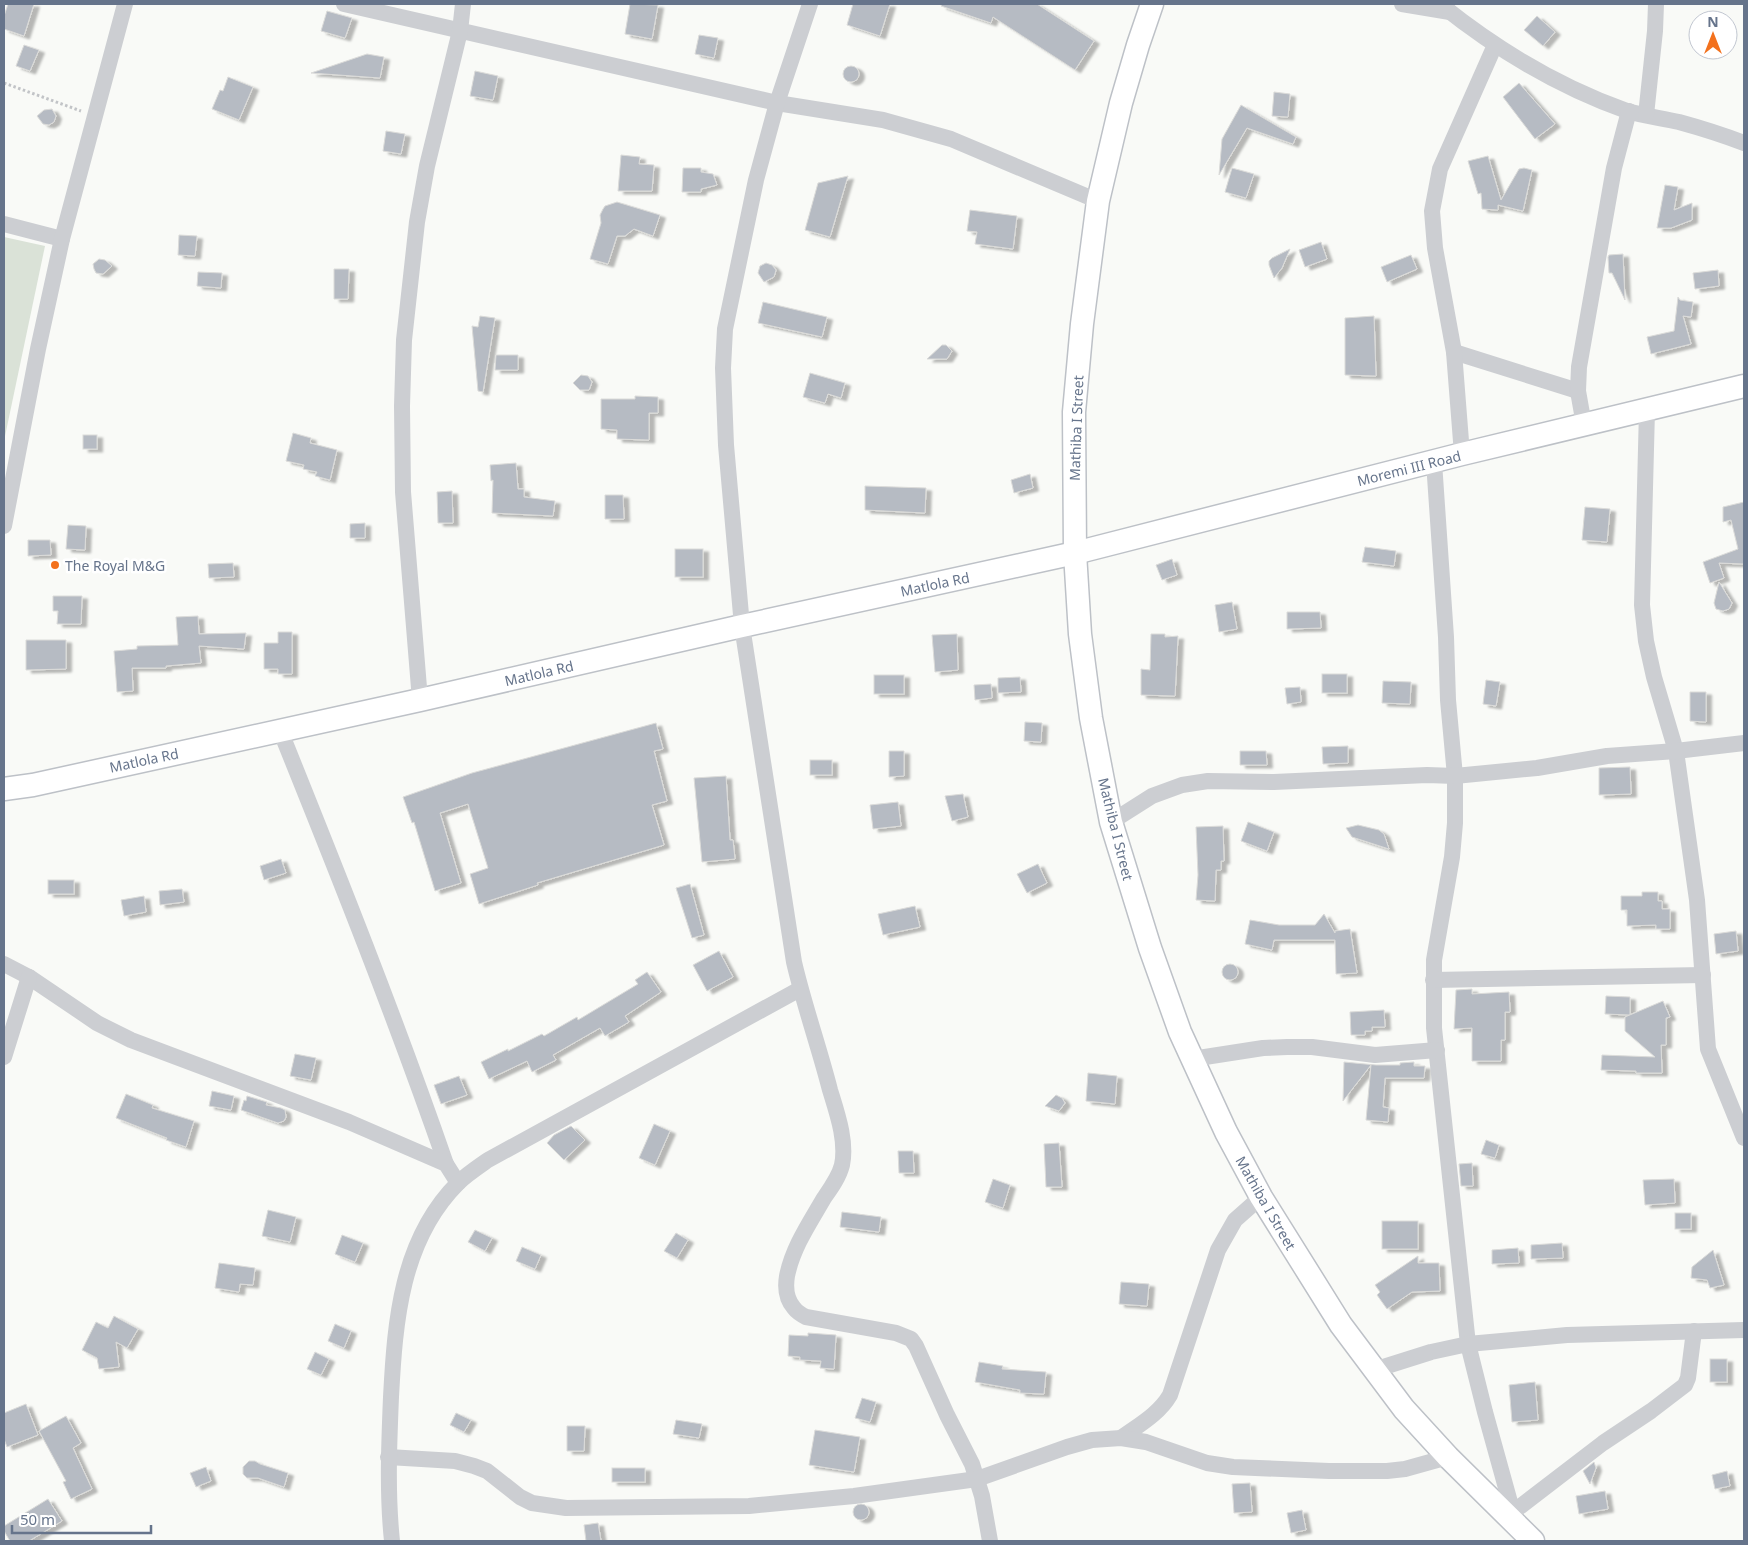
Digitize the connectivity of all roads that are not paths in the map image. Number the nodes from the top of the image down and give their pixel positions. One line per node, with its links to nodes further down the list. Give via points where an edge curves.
1 (125, 4): 17 (street)
2 (344, 4): 9 (street)
3 (463, 4): 9 (street)
4 (810, 4): 11 (street)
5 (1152, 4): 15 (street, Mathiba I Street, via 1120,103)
6 (1402, 4): 8 (street)
7 (1656, 4): 13 (street)
8 (1445, 8): 10 (street)
9 (460, 31): 11 (street); 28 (street, via 417,222 404,340 403,492)
10 (1495, 45): 12 (street, via 1546,75); 18 (street, via 1440,169 1432,211)
11 (777, 103): 15 (street, via 883,120 951,140); 27 (street, via 756,180 725,328 726,445)
12 (1629, 111): 13 (street); 20 (street, via 1613,177 1579,367)
13 (1646, 115): 14 (street, via 1708,130)
14 (1744, 143)
15 (1098, 201): 26 (street, Mathiba I Street, via 1074,412)
16 (4, 224): 17 (street)
17 (62, 239): 25 (street)
18 (1454, 352): 20 (street); 23 (street)
19 (1744, 386): 21 (street, Moremi III Road)
20 (1578, 391): 22 (street)
21 (1647, 410): 22 (street, Moremi III Road); 31 (street, via 1642,605 1652,668)
22 (1584, 425): 23 (street, Moremi III Road)
23 (1462, 454): 24 (street, Moremi III Road)
24 (1434, 462): 26 (street, Moremi III Road); 32 (street)
25 (4, 526)
26 (1074, 553): 27 (street, Matlola Rd); 34 (street, Mathiba I Street, via 1091,718)
27 (742, 626): 28 (street, Matlola Rd); 39 (street)
28 (420, 700): 29 (street, Matlola Rd)
29 (280, 730): 33 (street, Matlola Rd); 44 (street, via 376,970)
30 (1744, 743): 31 (street)
31 (1676, 751): 32 (street, via 1607,756 1537,768); 36 (street, via 1697,900)
32 (1454, 776): 34 (street, via 1208,781 1182,785 1152,796); 38 (street, via 1452,857)
33 (4, 789)
34 (1111, 822): 42 (street, Mathiba I Street, via 1150,948)
35 (4, 964): 37 (street)
36 (1703, 975): 38 (street); 43 (street, via 1708,1049)
37 (28, 977): 41 (street); 44 (street, via 97,1023 131,1040 349,1122)
38 (1433, 980): 40 (street)
39 (800, 989): 45 (street, via 488,1160); 54 (street, via 839,1122 843,1156 836,1179 796,1244 786,1282 787,1297 794,1310 806,1317 911,1339)
40 (1437, 1050): 42 (street, via 1375,1055 1287,1046); 49 (street)
41 (4, 1057)
42 (1192, 1059): 46 (street, Mathiba I Street)
43 (1744, 1138)
44 (446, 1164): 45 (street)
45 (458, 1183): 52 (street, via 420,1237 402,1289 396,1326)
46 (1261, 1197): 50 (street, Mathiba I Street, via 1341,1325); 51 (street, via 1235,1220 1218,1250 1170,1395 1153,1415)
47 (1744, 1330): 48 (street)
48 (1694, 1331): 49 (street, via 1567,1335); 55 (street, via 1685,1385 1603,1443)
49 (1468, 1344): 50 (street); 55 (street, via 1485,1412)
50 (1374, 1370): 53 (street, Mathiba I Street)
51 (1121, 1438): 53 (street, via 1146,1442 1207,1463 1233,1467 1329,1472 1387,1471); 54 (street, via 1092,1440 1067,1447)
52 (388, 1457): 54 (street, via 454,1461 474,1466 532,1503 566,1508 749,1506); 56 (street)
53 (1448, 1457): 55 (street, Mathiba I Street)
54 (977, 1479): 57 (street)
55 (1522, 1531)
56 (392, 1541)
57 (990, 1541)

